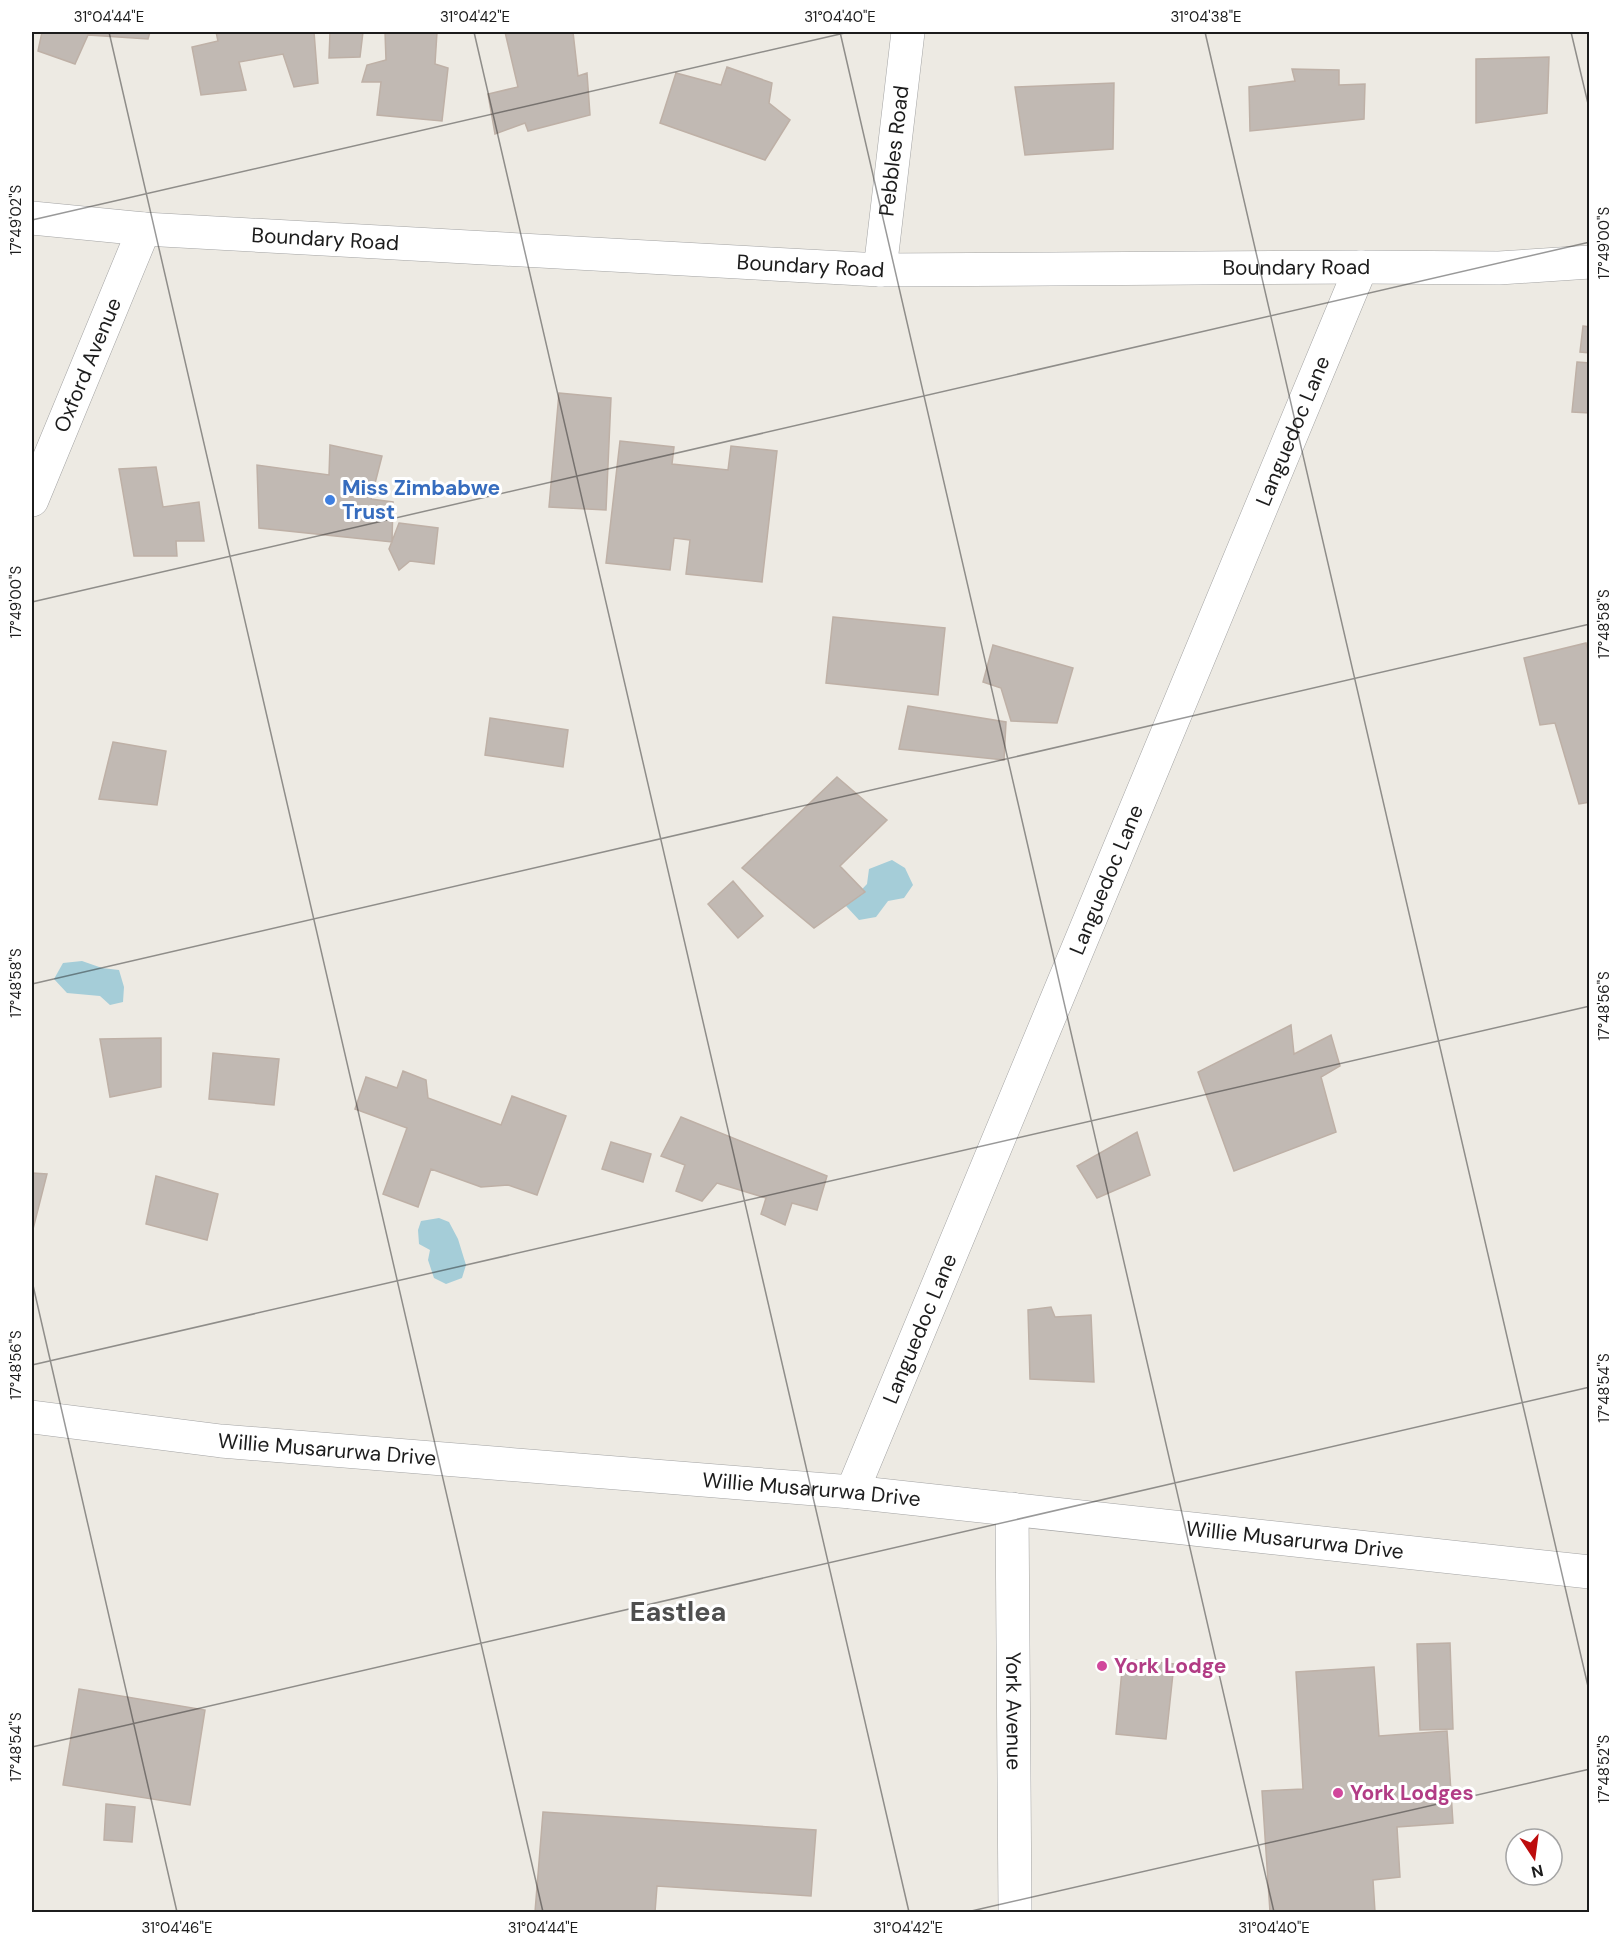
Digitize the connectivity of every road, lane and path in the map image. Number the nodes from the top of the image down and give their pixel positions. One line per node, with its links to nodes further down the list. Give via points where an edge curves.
1 (908, 32): 6 (street, Pebbles Road)
2 (32, 218): 3 (street, Boundary Road)
3 (144, 230): 6 (street, Boundary Road); 7 (street, Oxford Avenue)
4 (1590, 262): 5 (street, Boundary Road, via 1499,268)
5 (1360, 267): 6 (street, Boundary Road); 9 (street, Languedoc Lane)
6 (880, 270)
7 (32, 500)
8 (32, 1417): 9 (street, Willie Musarurwa Drive, via 221,1441)
9 (852, 1492): 10 (street, Willie Musarurwa Drive)
10 (1012, 1509): 11 (street, Willie Musarurwa Drive); 12 (street, York Avenue)
11 (1590, 1572)
12 (1014, 1912)

